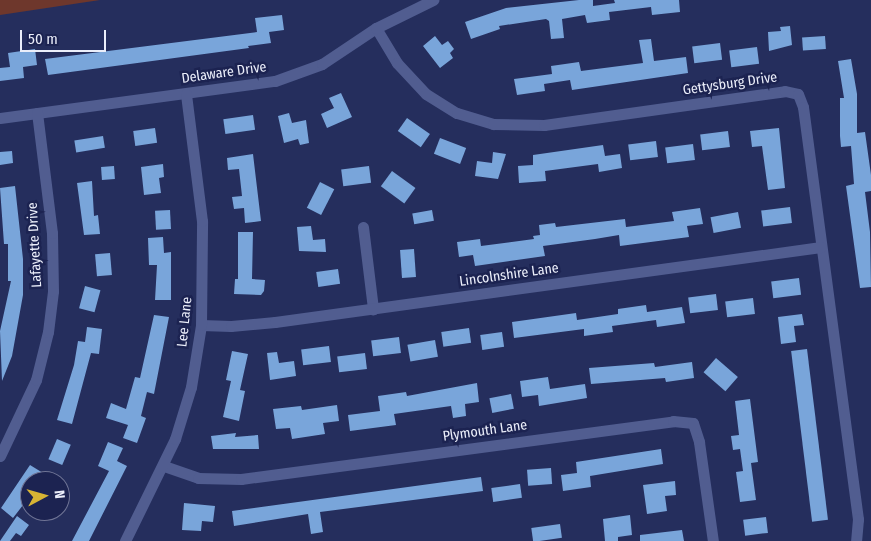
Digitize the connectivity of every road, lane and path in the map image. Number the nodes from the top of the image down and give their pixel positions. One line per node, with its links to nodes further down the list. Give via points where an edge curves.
1 (433, 0): 2 (street, Delaware Drive)
2 (376, 28): 3 (street, Delaware Drive, via 322,64 297,74 275,81); 7 (street, Gettysburg Drive, via 397,63 426,94 457,113 493,124 544,125 784,91 798,94 803,107)
3 (186, 94): 4 (street, Delaware Drive); 9 (street, Lee Lane, via 202,221)
4 (37, 113): 5 (street, Delaware Drive); 10 (street, Lafayette Drive, via 52,233 53,291 48,332 36,380)
5 (0, 118)
6 (363, 227): 8 (street)
7 (821, 248): 8 (street, Lincolnshire Lane); 14 (street, Gettysburg Drive, via 858,519)
8 (373, 309): 9 (street, Lincolnshire Lane, via 251,325)
9 (201, 325): 11 (street, Lee Lane, via 189,393)
10 (0, 456)
11 (164, 466): 12 (street, Lee Lane); 13 (street, Plymouth Lane, via 198,478 241,479 673,421 693,423 699,442)
12 (125, 541)
13 (713, 541)
14 (857, 541)

